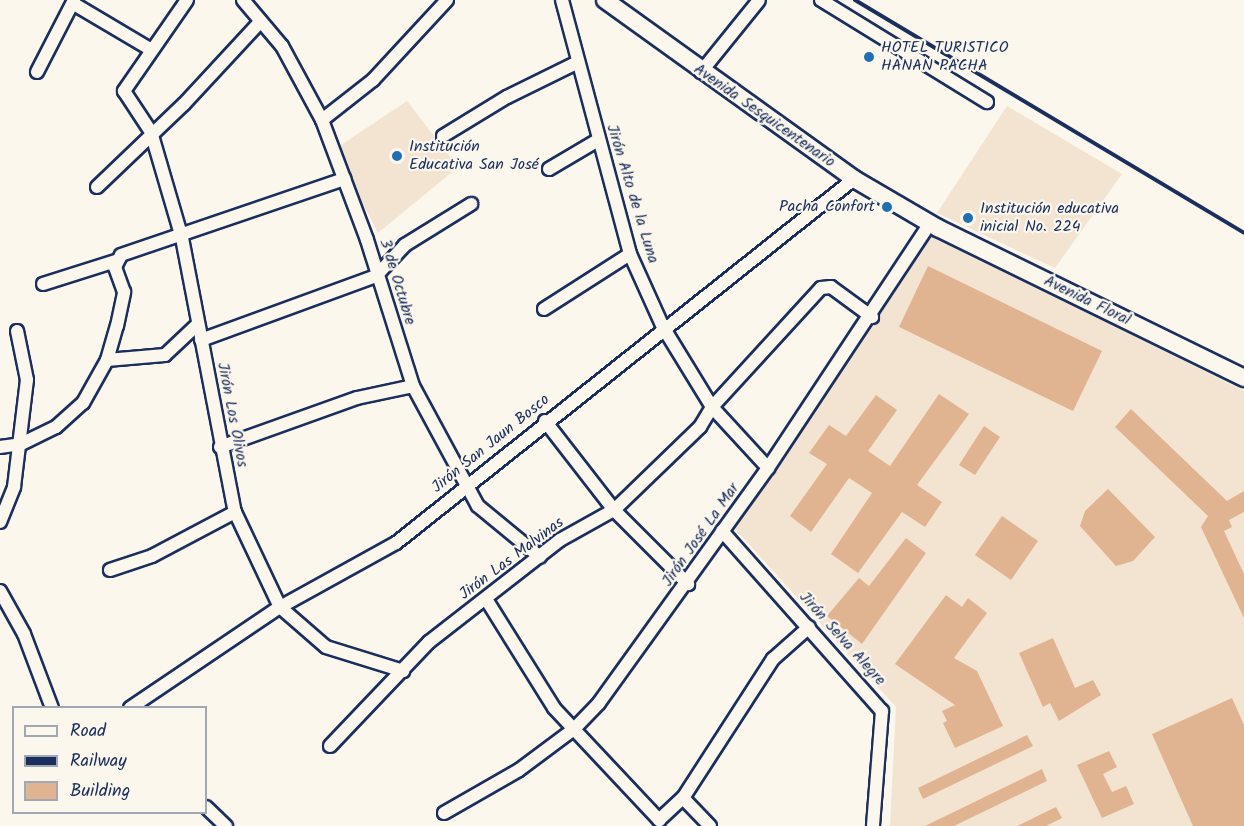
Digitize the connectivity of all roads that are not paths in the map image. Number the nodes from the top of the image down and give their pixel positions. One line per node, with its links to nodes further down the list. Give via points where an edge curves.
1 (187, 0): 10 (street)
2 (243, 0): 9 (street, 3 de Octubre)
3 (447, 0): 15 (street, via 373,80)
4 (562, 0): 11 (street, Jirón Alto de la Luna)
5 (605, 0): 13 (street, Avenida Sesquicentenario)
6 (759, 0): 13 (street)
7 (821, 0): 14 (street)
8 (74, 2): 10 (street); 12 (street)
9 (260, 22): 15 (street, 3 de Octubre, via 282,46); 16 (street, via 184,104)
10 (150, 49): 16 (street, Jirón Los Olivos, via 124,91)
11 (576, 63): 17 (street, via 507,97); 18 (street, Jirón Alto de la Luna)
12 (37, 72)
13 (701, 72): 21 (street, Avenida Sesquicentenario)
14 (987, 102)
15 (322, 120): 20 (street, 3 de Octubre)
16 (152, 132): 22 (street); 25 (street, Jirón Los Olivos)
17 (442, 136)
18 (598, 140): 19 (street); 26 (street, Jirón Alto de la Luna)
19 (549, 170)
20 (344, 179): 25 (street); 28 (street, 3 de Octubre)
21 (854, 179): 24 (street, Avenida Sesquicentenario); 33 (street, Jirón San Jaun Bosco)
22 (97, 187)
23 (471, 204): 28 (street, via 405,245)
24 (930, 223): 31 (street, Jirón José La Mar); 37 (street, Avenida Floral)
25 (182, 238): 27 (street); 32 (street, Jirón Los Olivos)
26 (630, 254): 30 (street); 33 (street, Jirón Alto de la Luna)
27 (119, 258): 29 (street); 36 (street, via 124,292)
28 (376, 276): 35 (street); 38 (street, 3 de Octubre)
29 (43, 284)
30 (544, 309)
31 (872, 317): 39 (street, Jirón Las Malvinas, via 831,287 821,288); 44 (street, Jirón José La Mar)
32 (198, 324): 35 (street, Jirón Los Olivos); 36 (street, via 165,355)
33 (663, 327): 39 (street, Jirón Alto de la Luna); 40 (street, Jirón San Jaun Bosco)
34 (17, 331): 41 (street, via 27,381)
35 (201, 340): 43 (street, Jirón Los Olivos)
36 (107, 360): 41 (street, via 83,403 56,427)
37 (1244, 378)
38 (412, 386): 43 (street, via 335,405); 45 (street, 3 de Octubre)
39 (711, 407): 44 (street, Jirón Alto de la Luna); 46 (street, Jirón Las Malvinas, via 700,427)
40 (545, 421): 45 (street, Jirón San Jaun Bosco); 46 (street)
41 (21, 444): 42 (street); 48 (street, via 14,487)
42 (0, 447)
43 (220, 447): 47 (street, Jirón Los Olivos)
44 (768, 468): 49 (street, Jirón José La Mar)
45 (467, 486): 50 (street, 3 de Octubre, via 478,507); 55 (street, Jirón San Jaun Bosco, via 396,543)
46 (614, 510): 50 (street, Jirón Las Malvinas); 52 (street)
47 (235, 512): 51 (street, via 152,555); 55 (street, Jirón Los Olivos)
48 (0, 522)
49 (722, 531): 52 (street, Jirón José La Mar); 56 (street, Jirón Selva Alegre)
50 (540, 557): 54 (street, Jirón Las Malvinas)
51 (110, 570)
52 (688, 584): 60 (street, Jirón José La Mar, via 599,703)
53 (0, 591): 58 (street, via 24,634)
54 (486, 599): 57 (street, Jirón Las Malvinas, via 429,642); 60 (street, via 554,708)
55 (280, 607): 57 (street, Jirón Los Olivos, via 326,647); 59 (street, Jirón San Jaun Bosco)
56 (809, 627): 62 (street, via 774,659 753,687); 67 (street, Jirón Selva Alegre, via 882,711)
57 (403, 671): 61 (street, Jirón Las Malvinas)
58 (51, 706)
59 (133, 706)
60 (574, 729): 62 (street, via 659,820); 64 (street, Jirón José La Mar, via 519,770)
61 (330, 746)
62 (683, 798): 66 (street)
63 (207, 808): 65 (street)
64 (444, 813)
65 (226, 826)
66 (710, 826)
67 (873, 826)

